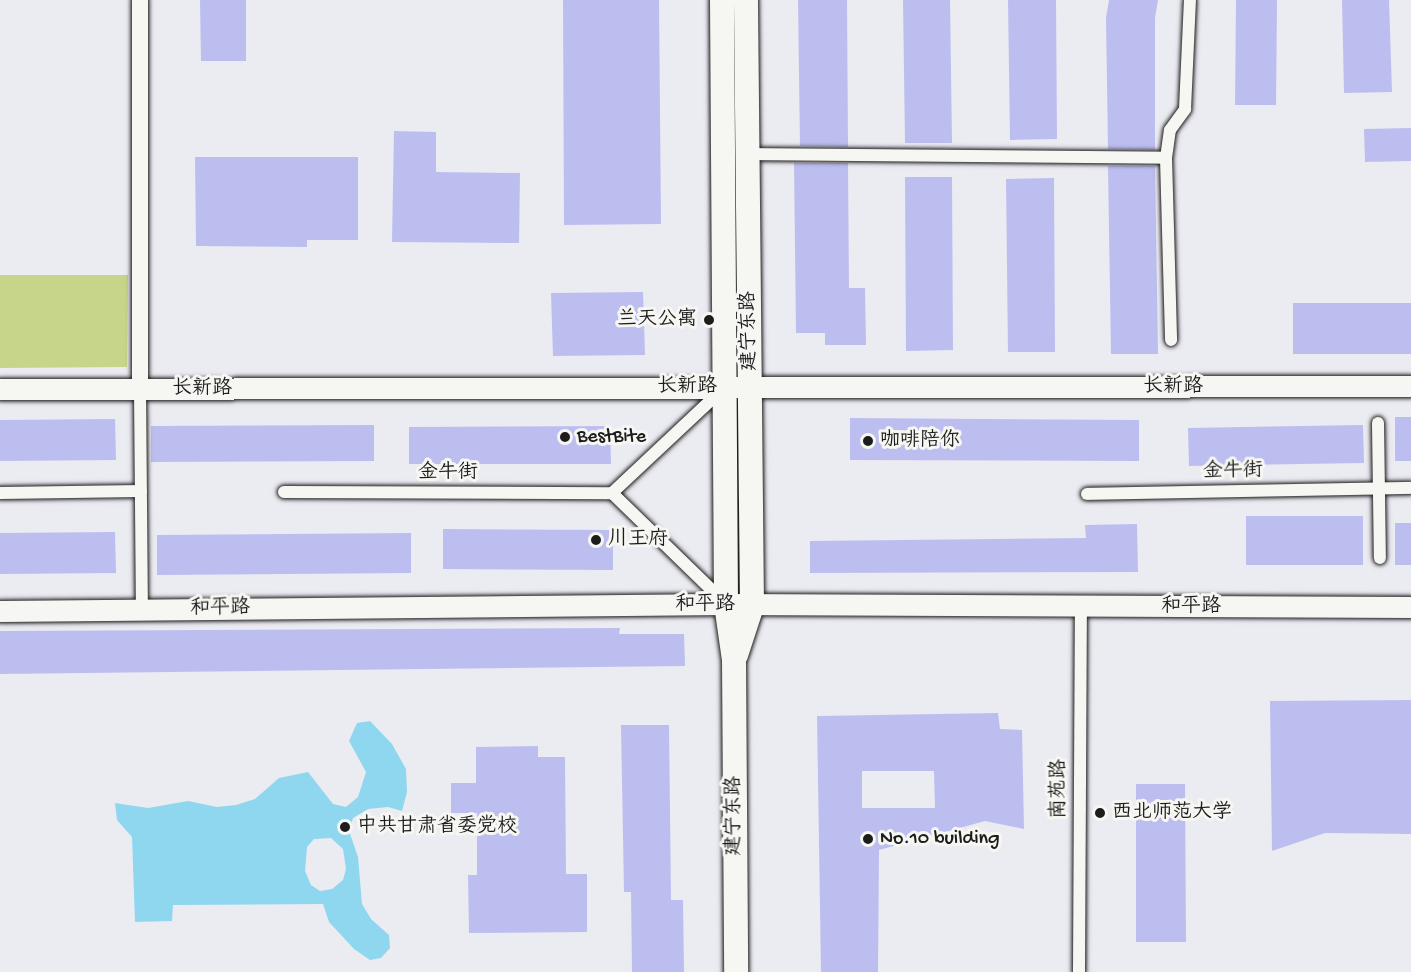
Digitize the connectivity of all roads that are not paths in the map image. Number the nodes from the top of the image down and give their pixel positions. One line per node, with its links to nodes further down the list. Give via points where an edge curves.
1 (140, 0): 12 (street)
2 (722, 0): 9 (main road, 建宁东路)
3 (746, 0): 5 (main road, 建宁东路)
4 (1190, 0): 6 (street, via 1185,109 1170,130)
5 (748, 154): 6 (street); 10 (main road, 建宁东路)
6 (1166, 158): 7 (street)
7 (1171, 340)
8 (1411, 386): 10 (street, 长新路)
9 (726, 387): 10 (street, 长新路); 12 (street, 长新路); 19 (street); 22 (main road, 建宁东路)
10 (750, 387): 23 (main road, 建宁东路)
11 (0, 389): 12 (street, 长新路)
12 (140, 389): 16 (street)
13 (1378, 423): 14 (street)
14 (1379, 488): 15 (street, 金牛街); 20 (street, 金牛街); 21 (street)
15 (1411, 488)
16 (141, 491): 18 (street); 26 (street)
17 (284, 492): 19 (street, 金牛街)
18 (0, 493)
19 (612, 493): 22 (street)
20 (1087, 494)
21 (1380, 558)
22 (726, 604): 23 (street, 和平路); 26 (street, 和平路); 28 (main road, 建宁东路)
23 (752, 606): 24 (street, 和平路); 28 (main road, 建宁东路)
24 (1081, 607): 25 (street, 和平路); 30 (street, 南苑路)
25 (1411, 607)
26 (142, 610): 27 (street, 和平路)
27 (0, 611)
28 (734, 660): 29 (main road, 建宁东路)
29 (736, 972)
30 (1079, 972)

